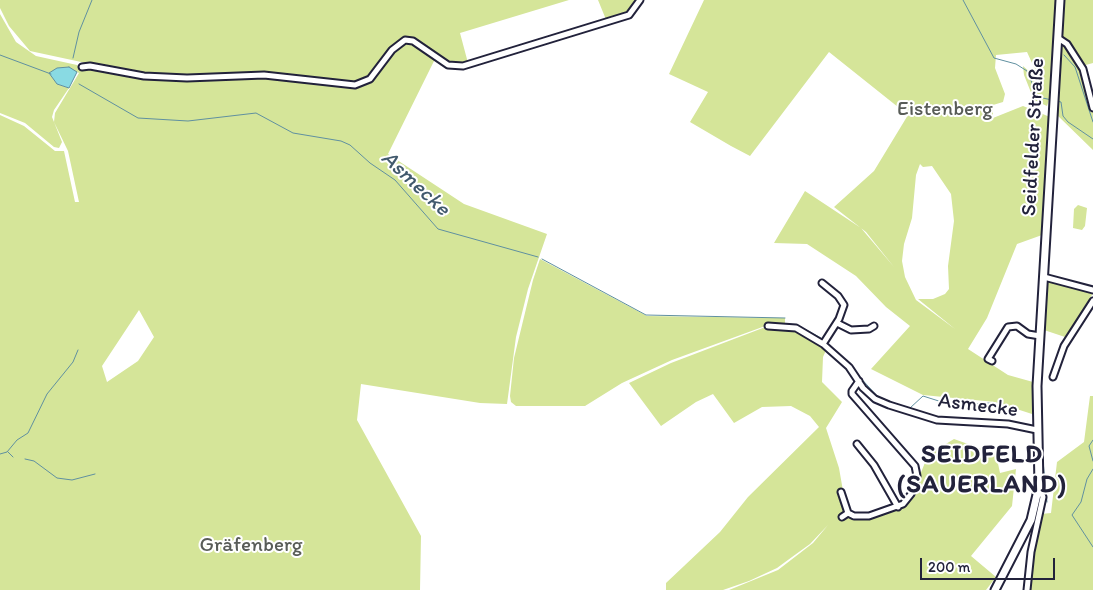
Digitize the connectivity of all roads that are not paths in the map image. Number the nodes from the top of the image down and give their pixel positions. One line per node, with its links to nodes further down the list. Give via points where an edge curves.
1 (640, 0): 4 (street, via 629,15 458,67 448,65 413,41 405,40 392,50 370,78 355,85 264,75 144,76)
2 (1060, 0): 3 (main road, Seidfelder Straße)
3 (1058, 38): 5 (street, via 1067,44 1083,70); 6 (main road, Seidfelder Straße)
4 (82, 67)
5 (1093, 108)
6 (1044, 276): 8 (street); 13 (main road, Seidfelder Straße)
7 (822, 283): 10 (street, via 843,303 843,312)
8 (1093, 290)
9 (1093, 301): 16 (street, via 1064,346)
10 (837, 323): 12 (street, via 854,331); 14 (street)
11 (768, 326): 14 (street, Asmecke, via 796,328)
12 (874, 326)
13 (1040, 336): 15 (street, via 1028,334 1017,326 1008,327 988,358); 18 (main road, Seidfelder Straße)
14 (823, 344): 17 (street, Asmecke)
15 (992, 361)
16 (1052, 377)
17 (859, 381): 18 (street, Asmecke, via 875,399 937,420 1008,424); 22 (street, via 852,394 917,471 909,498)
18 (1037, 430): 20 (main road, Seidfelder Straße)
19 (857, 444): 22 (street)
20 (1039, 486): 25 (main road, Seidfelder Straße, via 1031,520); 26 (street, Seidfelder Straße, via 1043,497 1031,552)
21 (841, 492): 23 (street)
22 (898, 507): 23 (street, via 869,516)
23 (848, 513): 24 (street)
24 (842, 516)
25 (995, 590)
26 (1028, 590)

